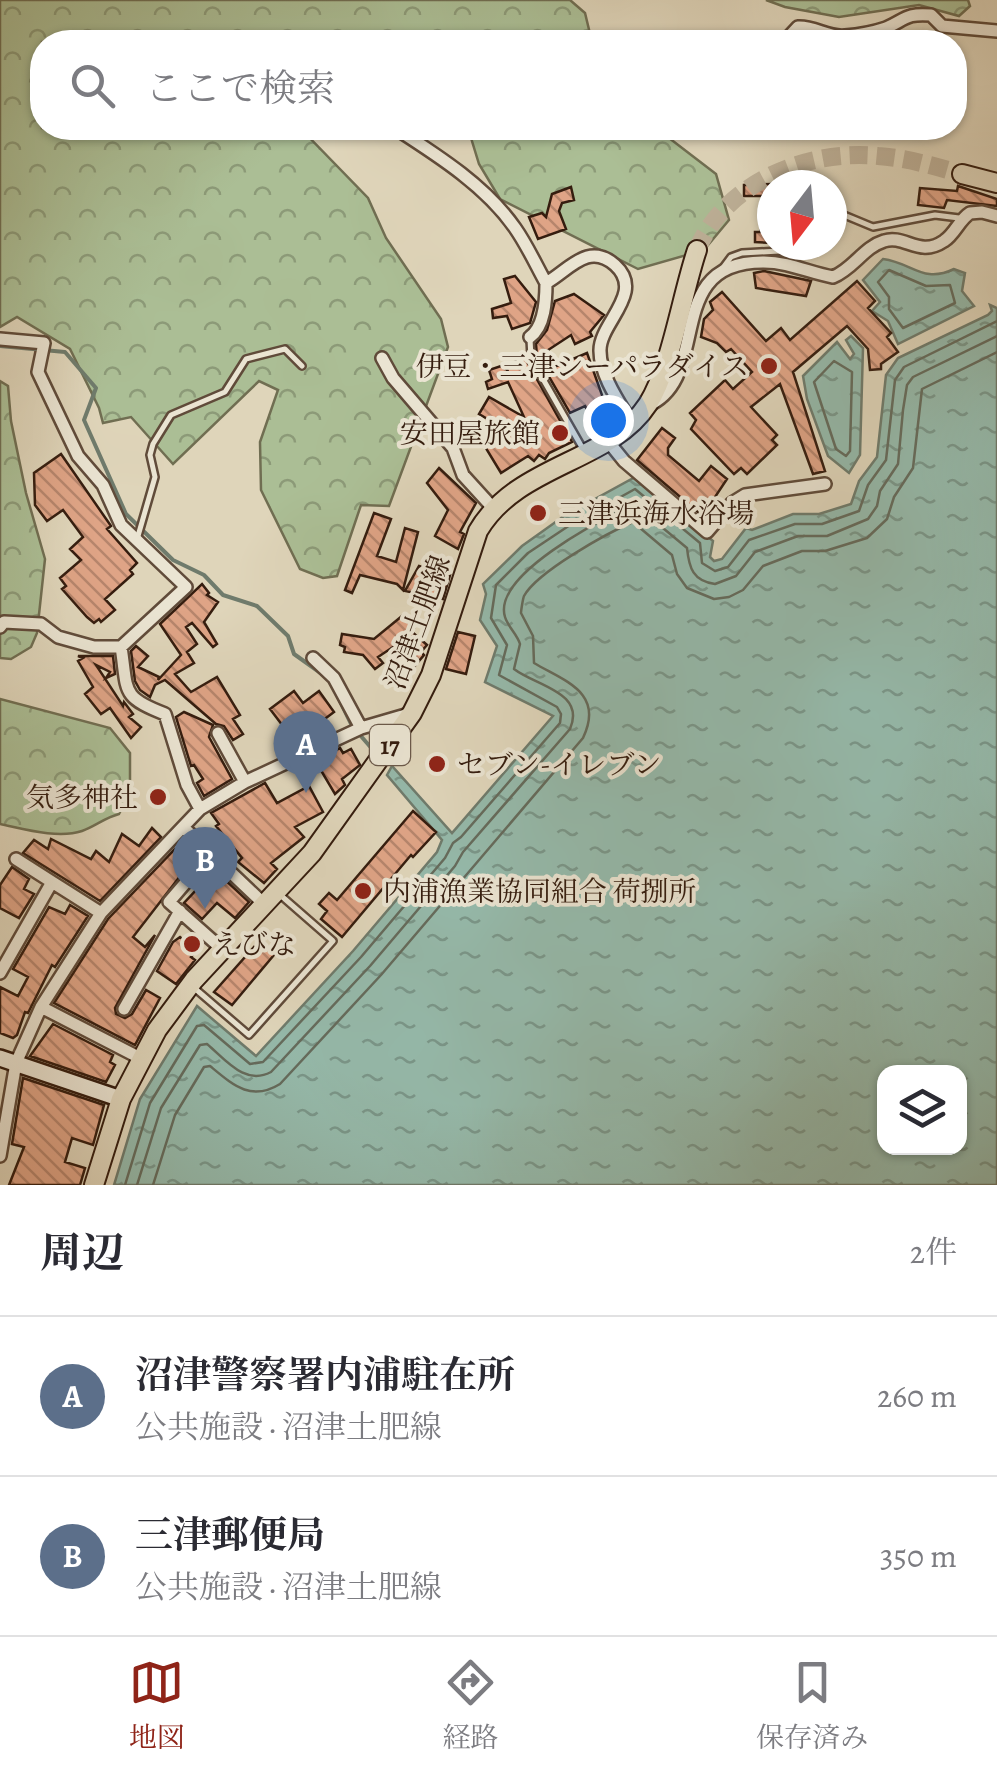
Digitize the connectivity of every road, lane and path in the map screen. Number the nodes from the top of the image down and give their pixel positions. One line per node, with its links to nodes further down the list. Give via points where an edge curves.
1 (795, 30): 2 (street)
2 (819, 30)
3 (873, 30): 4 (street, via 912,13 931,15 942,26)
4 (997, 31)
5 (414, 140): 14 (street, via 514,226)
6 (962, 174): 7 (main road)
7 (997, 183)
8 (847, 216): 10 (lane, via 873,226 935,215)
9 (997, 216): 10 (street)
10 (962, 218): 13 (street, via 943,242 916,249 885,240 834,277 764,262)
11 (697, 250): 19 (main road, 沼津土肥線 / 17)
12 (757, 252): 13 (lane, via 731,258)
13 (717, 276): 19 (street, via 698,297 672,387)
14 (546, 283): 15 (street, via 537,332); 20 (street, via 582,257 606,259 622,273 620,311 600,353)
15 (530, 337): 22 (lane, via 532,358)
16 (0, 339): 25 (street, via 35,340 44,349 38,372 78,456)
17 (382, 358): 24 (street)
18 (302, 366): 25 (lane, via 284,349 246,359 225,392 171,416 152,444 156,477)
19 (647, 406): 20 (main road, 沼津土肥線 / 17)
20 (631, 422): 21 (main road, 沼津土肥線 / 17)
21 (607, 440): 22 (main road, 沼津土肥線 / 17); 23 (street, via 707,532 745,495)
22 (585, 451): 24 (main road, 沼津土肥線 / 17)
23 (825, 484)
24 (493, 508): 29 (main road, 沼津土肥線 / 17, via 478,531 432,675)
25 (138, 539): 27 (street, via 169,563 186,588)
26 (0, 628): 27 (street, via 4,622 40,624 94,648)
27 (121, 647): 33 (street, via 128,695 164,714)
28 (313, 658): 30 (street, via 334,678)
29 (412, 713): 30 (street); 38 (main road, 沼津土肥線 / 17, via 312,853)
30 (361, 728): 32 (street)
31 (218, 733): 32 (street)
32 (245, 782): 33 (street)
33 (200, 810): 34 (street)
34 (183, 827): 35 (street); 40 (street)
35 (210, 854): 38 (street); 39 (street, via 169,902)
36 (16, 858): 37 (street)
37 (52, 882): 40 (street); 42 (street)
38 (269, 897): 41 (main road, 沼津土肥線 / 17); 43 (lane, via 333,941 249,1035)
39 (180, 911): 41 (street); 45 (street)
40 (101, 913): 44 (street)
41 (222, 949): 43 (main road, 沼津土肥線 / 17)
42 (0, 973)
43 (191, 985): 46 (main road, 沼津土肥線 / 17)
44 (41, 1006): 46 (street); 47 (street)
45 (124, 1009)
46 (140, 1058): 48 (main road, 沼津土肥線 / 17)
47 (8, 1060): 48 (main road); 49 (street)
48 (121, 1099): 51 (main road, 沼津土肥線 / 17)
49 (3, 1125): 50 (street)
50 (0, 1156)
51 (94, 1185)

